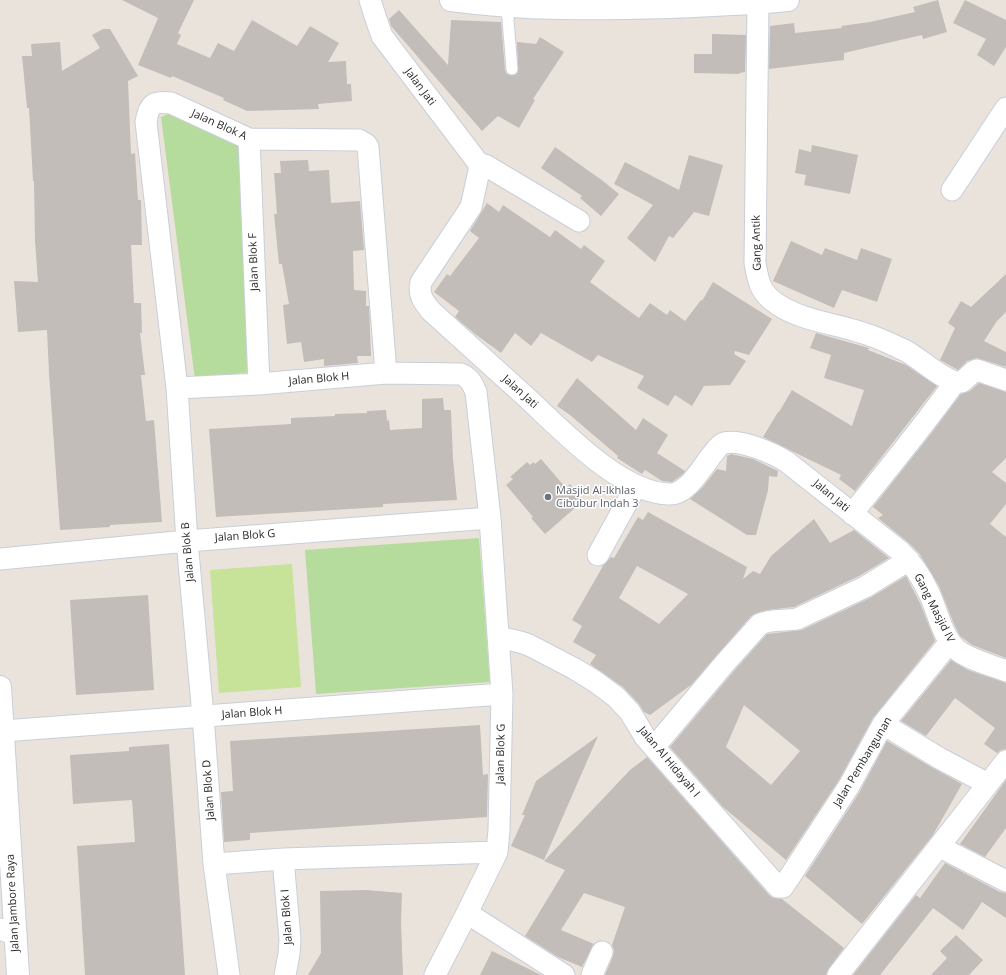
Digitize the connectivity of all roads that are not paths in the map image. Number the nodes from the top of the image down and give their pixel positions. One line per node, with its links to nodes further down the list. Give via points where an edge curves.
1 (370, 0): 9 (street, Jalan Jati, via 382,36)
2 (451, 0): 5 (street)
3 (788, 0): 4 (street)
4 (758, 3): 5 (street, via 614,9); 15 (street, Gang Antik, via 755,263 758,281 765,294 794,314 863,333 906,351)
5 (507, 7): 6 (lane)
6 (512, 70)
7 (1006, 108): 10 (street)
8 (249, 139): 12 (street, Jalan Blok A, via 359,140 368,146); 16 (street, Jalan Blok F); 17 (street, Jalan Blok A, via 171,103 154,104 148,110 146,122)
9 (479, 164): 11 (street, via 485,165); 18 (street, Jalan Jati, via 471,207 421,282 420,296 431,311 596,460)
10 (952, 190)
11 (579, 221)
12 (386, 373): 13 (street, Jalan Blok H); 16 (street, Jalan Blok H)
13 (461, 374): 20 (street, Jalan Blok G, via 468,378 476,392)
14 (1006, 380): 15 (street, via 977,370 962,382)
15 (955, 382): 19 (street, via 930,418)
16 (259, 384): 17 (street, Jalan Blok H)
17 (177, 388): 21 (street, Jalan Blok B)
18 (636, 486): 19 (street, Jalan Jati, via 656,493 676,494 694,479 721,444 738,443 779,457 808,477); 22 (street)
19 (852, 514): 24 (street, Jalan Jati)
20 (490, 518): 21 (street, Jalan Blok G); 25 (street, Jalan Blok G)
21 (187, 541): 23 (street, Jalan Blok G); 30 (street, Jalan Blok B)
22 (598, 555)
23 (0, 560)
24 (909, 560): 26 (street, Gang Masjid IV, via 929,591); 33 (street, via 865,587 797,619 767,621 760,624)
25 (499, 637): 29 (street, Jalan Blok G); 33 (street, Jalan Al Hidayah I, via 520,642 596,682 630,712 645,737)
26 (950, 642): 27 (street, Gang Masjid IV, via 963,654); 31 (street, Jalan Pembangunan)
27 (1006, 671)
28 (0, 687): 32 (street, Jalan Jambore Raya)
29 (502, 694): 30 (street, Jalan Blok H); 37 (street, Jalan Blok G)
30 (203, 716): 32 (street, Jalan Blok H); 39 (street, Jalan Blok D)
31 (883, 724): 35 (street); 41 (street, Jalan Pembangunan, via 849,786)
32 (3, 731): 43 (street, Jalan Jambore Raya)
33 (655, 746): 41 (street, Jalan Al Hidayah I, via 778,887)
34 (1006, 761): 35 (street)
35 (988, 784): 36 (street)
36 (940, 847): 40 (street); 51 (street)
37 (497, 852): 38 (street); 42 (street, Jalan Blok G)
38 (283, 859): 39 (street); 47 (street, Jalan Blok I, via 290,939)
39 (214, 864): 46 (street)
40 (1006, 881)
41 (784, 887)
42 (467, 913): 48 (street, Jalan Blok G); 49 (street)
43 (8, 932): 45 (street, Jalan Jambore Raya)
44 (602, 952): 50 (street)
45 (18, 975)
46 (229, 975)
47 (285, 975)
48 (435, 975)
49 (564, 975)
50 (592, 975)
51 (838, 975)

